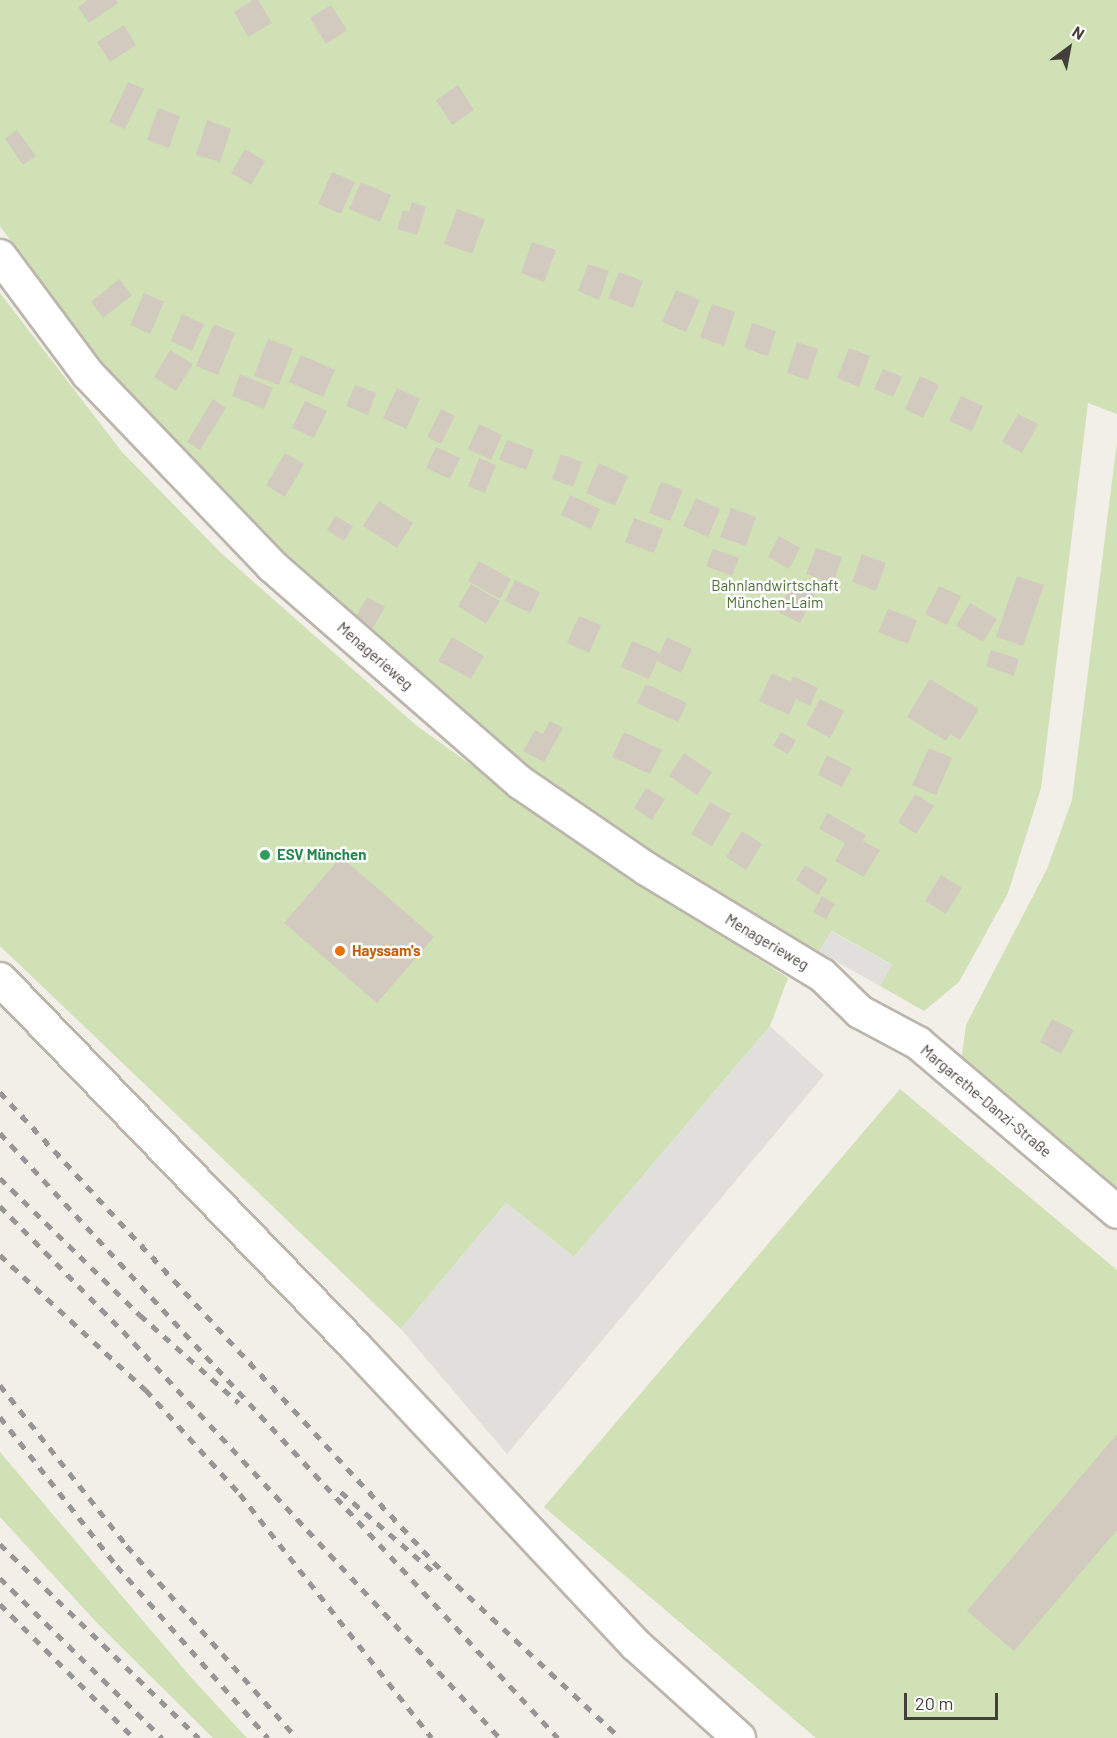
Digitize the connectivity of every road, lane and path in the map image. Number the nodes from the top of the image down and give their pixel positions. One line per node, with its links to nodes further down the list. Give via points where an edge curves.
1 (0, 256): 2 (street, Menagerieweg, via 88,374 272,566 522,783 645,868)
2 (822, 975): 4 (street, Margarethe-Danzi-Straße, via 860,1012 918,1043)
3 (0, 979): 5 (street, via 355,1346 628,1637)
4 (1117, 1212)
5 (739, 1738)

